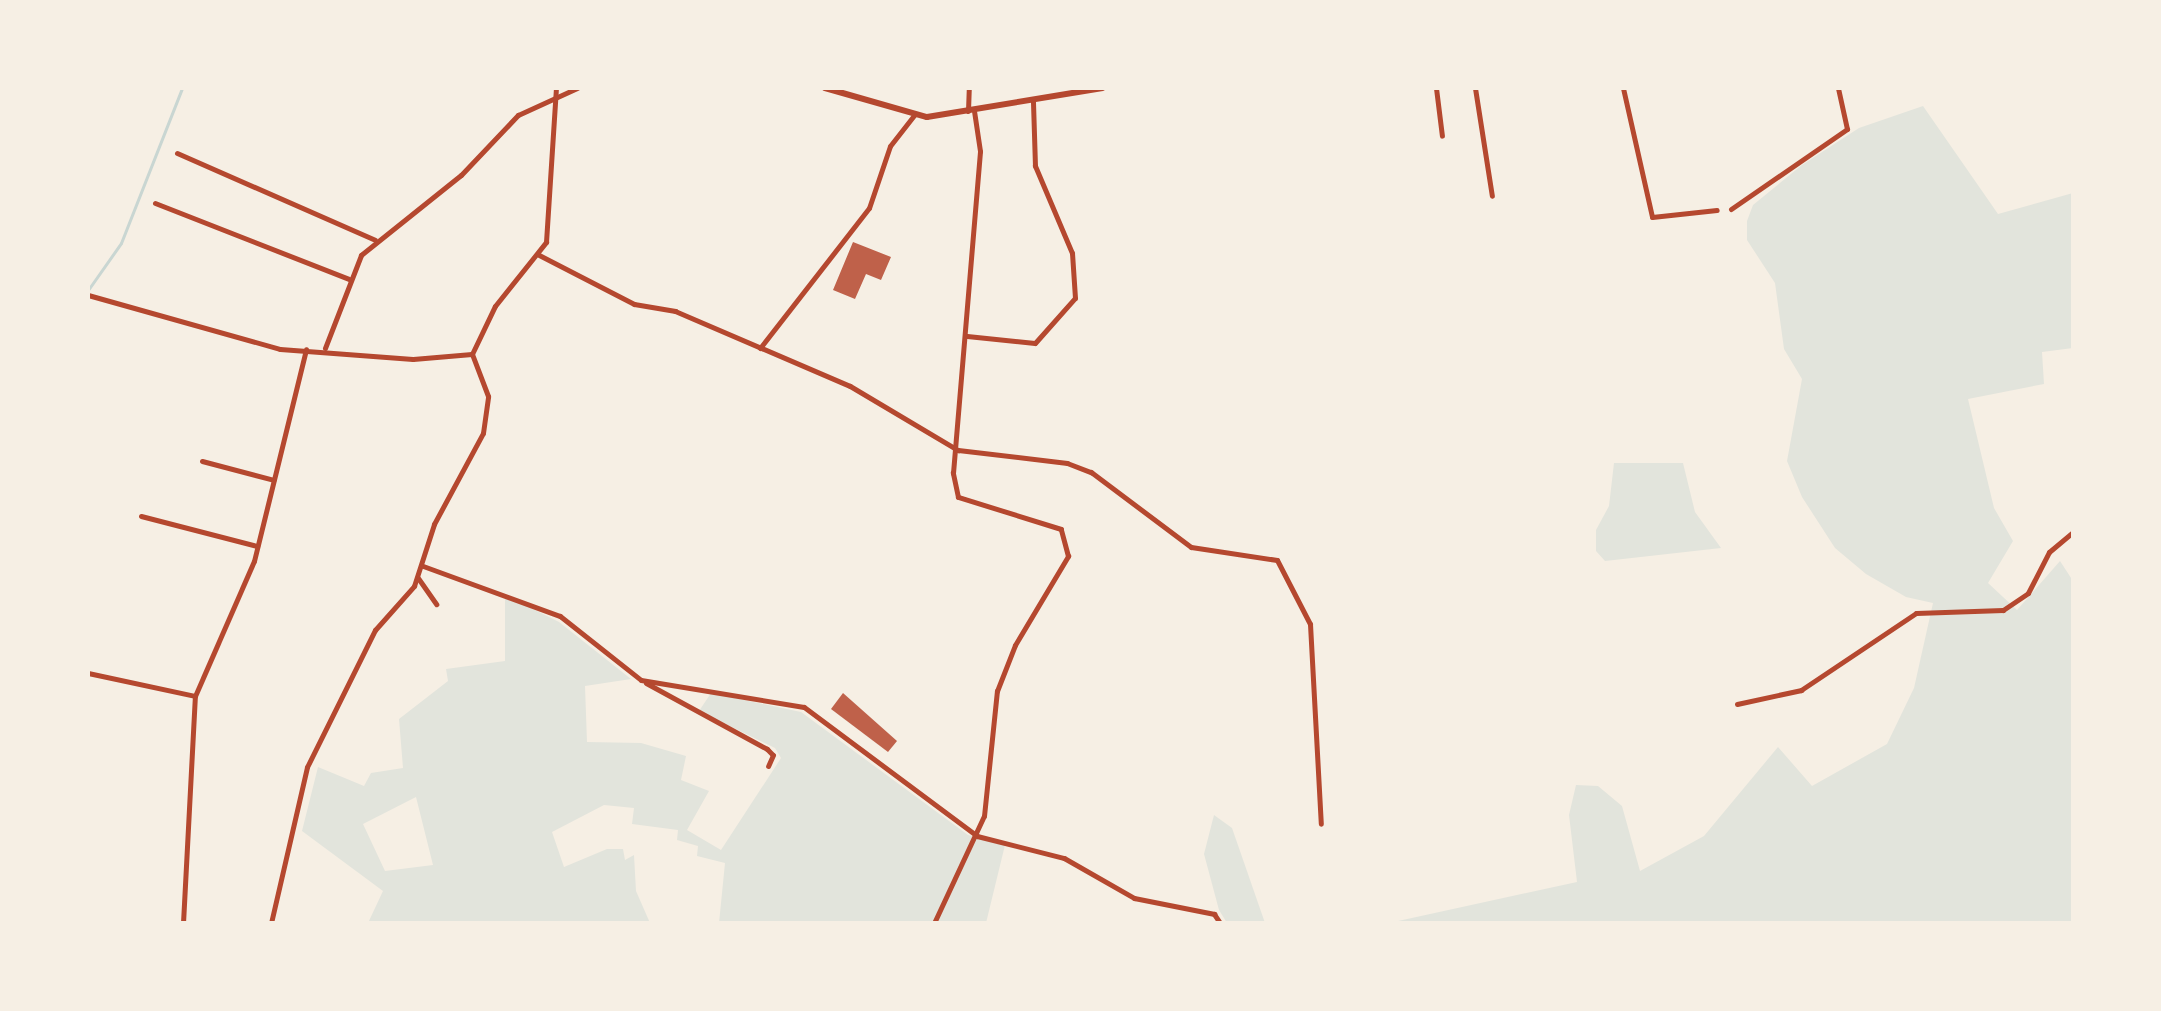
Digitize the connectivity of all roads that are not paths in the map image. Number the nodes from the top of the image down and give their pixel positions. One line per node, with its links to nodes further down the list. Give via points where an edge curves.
1 (577, 88): 9 (street)
2 (825, 88): 12 (street)
3 (969, 88): 11 (street)
4 (1103, 88): 10 (street)
5 (1436, 88): 13 (street)
6 (1475, 88): 15 (street)
7 (1623, 88): 18 (street, via 1652,217)
8 (1838, 88): 17 (street, via 1847,129)
9 (556, 91): 19 (street, via 518,115 427,205); 20 (street, via 553,220)
10 (1033, 101): 11 (street); 23 (street, via 1035,166 1072,253 1075,298 1035,343)
11 (971, 111): 12 (street); 23 (street, via 980,151)
12 (914, 115): 25 (street, via 890,146 869,208)
13 (1442, 136)
14 (177, 153): 19 (street)
15 (1492, 196)
16 (155, 203): 21 (street)
17 (1731, 209)
18 (1717, 210)
19 (375, 240): 21 (street)
20 (539, 255): 25 (street, via 634,304 675,311); 27 (street, via 495,306)
21 (349, 279): 24 (street)
22 (91, 296): 26 (street, via 269,347)
23 (967, 336): 28 (street)
24 (325, 348): 26 (street); 27 (street, via 413,359)
25 (760, 348): 28 (street, via 850,386)
26 (306, 349): 30 (street)
27 (472, 354): 34 (street, via 488,396 483,433 434,524)
28 (958, 450): 42 (street, via 1067,463 1111,485 1191,547 1277,560 1310,624); 43 (street, via 958,497 1015,510 1069,538 1068,556 1029,619 997,691)
29 (202, 461): 30 (street)
30 (274, 480): 33 (street)
31 (141, 516): 33 (street)
32 (2073, 532): 40 (street, via 2049,552 2028,593 2003,610 1916,613 1801,690)
33 (257, 546): 39 (street)
34 (423, 566): 35 (street); 38 (street, via 560,616)
35 (418, 578): 36 (street); 45 (street, via 375,630 307,767)
36 (436, 604)
37 (88, 673): 39 (street)
38 (641, 680): 41 (street, via 767,749 773,755); 43 (street, via 804,707)
39 (195, 696): 44 (street)
40 (1737, 704)
41 (768, 766)
42 (1321, 824)
43 (977, 836): 46 (street); 47 (street, via 1064,858 1134,898 1214,914)
44 (183, 923)
45 (271, 923)
46 (934, 923)
47 (1220, 923)

